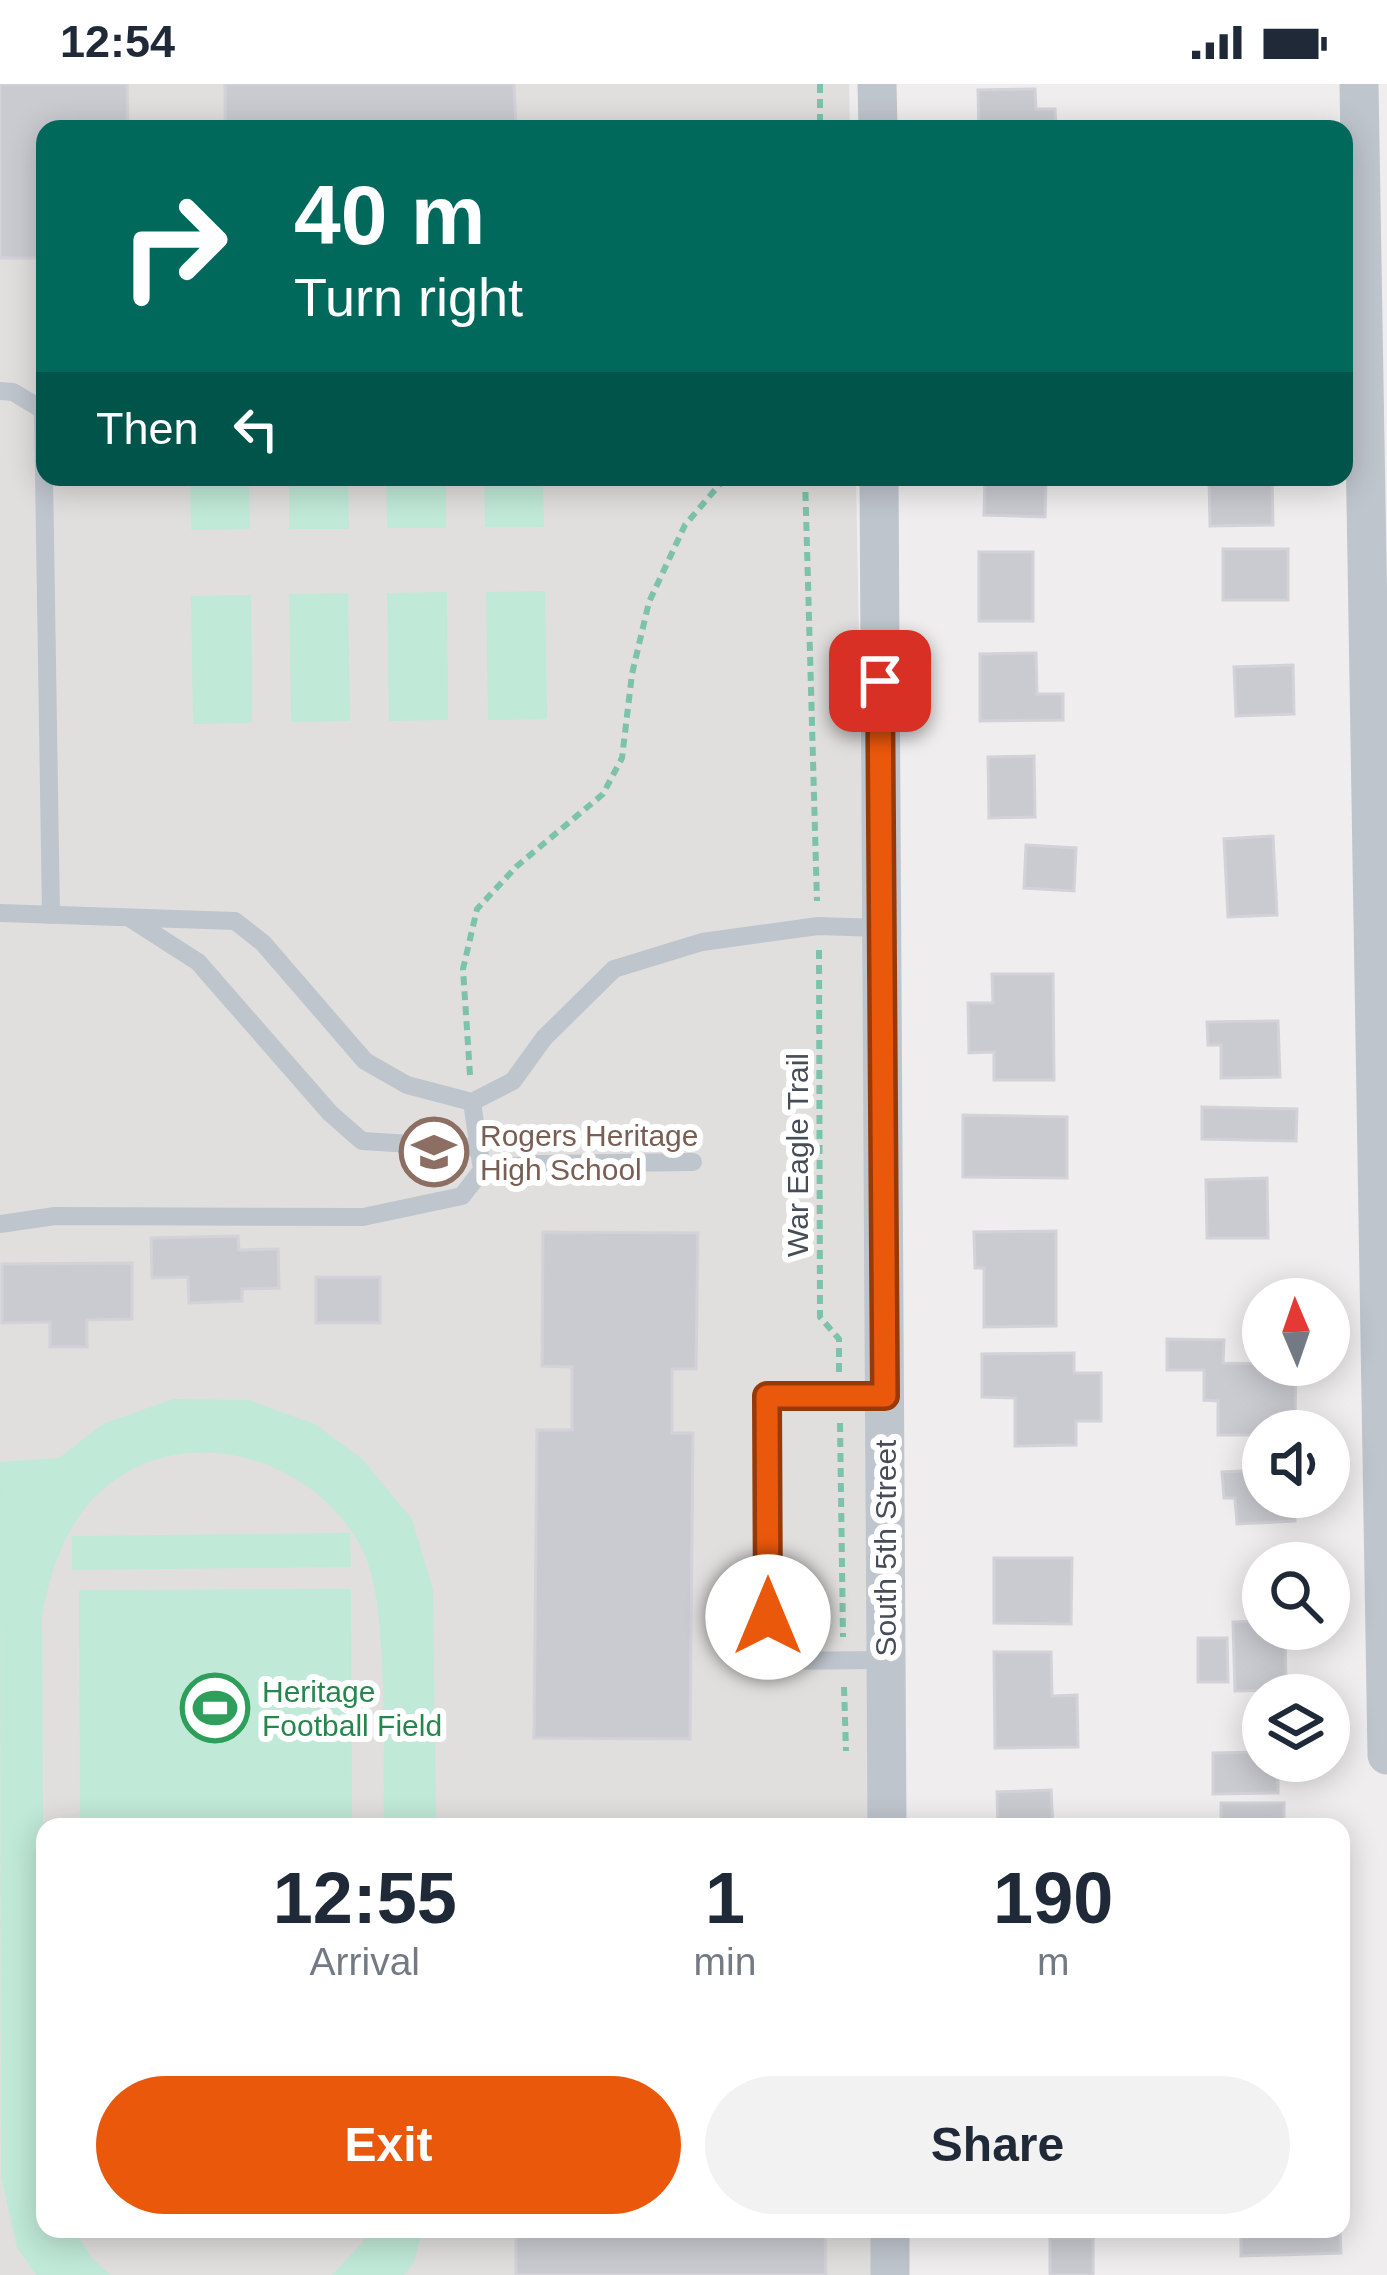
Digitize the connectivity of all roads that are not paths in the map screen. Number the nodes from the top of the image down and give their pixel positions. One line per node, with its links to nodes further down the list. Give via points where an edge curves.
1 (877, 84): 3 (street)
2 (1359, 84): 19 (street)
3 (878, 120)
4 (0, 392): 5 (lane)
5 (36, 405)
6 (45, 486): 9 (lane)
7 (879, 486): 11 (street, South 5th Street)
8 (0, 913): 9 (lane)
9 (51, 915): 10 (lane)
10 (128, 916): 12 (lane, via 235,921 365,1061 406,1085); 13 (lane, via 199,962 362,1141)
11 (881, 928): 12 (lane, via 818,926 702,942 614,969 513,1081); 17 (street, South 5th Street)
12 (472, 1102): 13 (lane)
13 (478, 1148): 15 (lane)
14 (693, 1162): 15 (lane)
15 (482, 1170): 16 (lane, via 462,1196 363,1217 55,1216)
16 (0, 1224)
17 (885, 1396): 18 (street, South 5th Street); 18 (lane, via 767,1396 769,1661)
18 (886, 1660): 20 (street, South 5th Street)
19 (1387, 1754)
20 (887, 1818)
21 (890, 2238): 22 (street)
22 (890, 2275)

